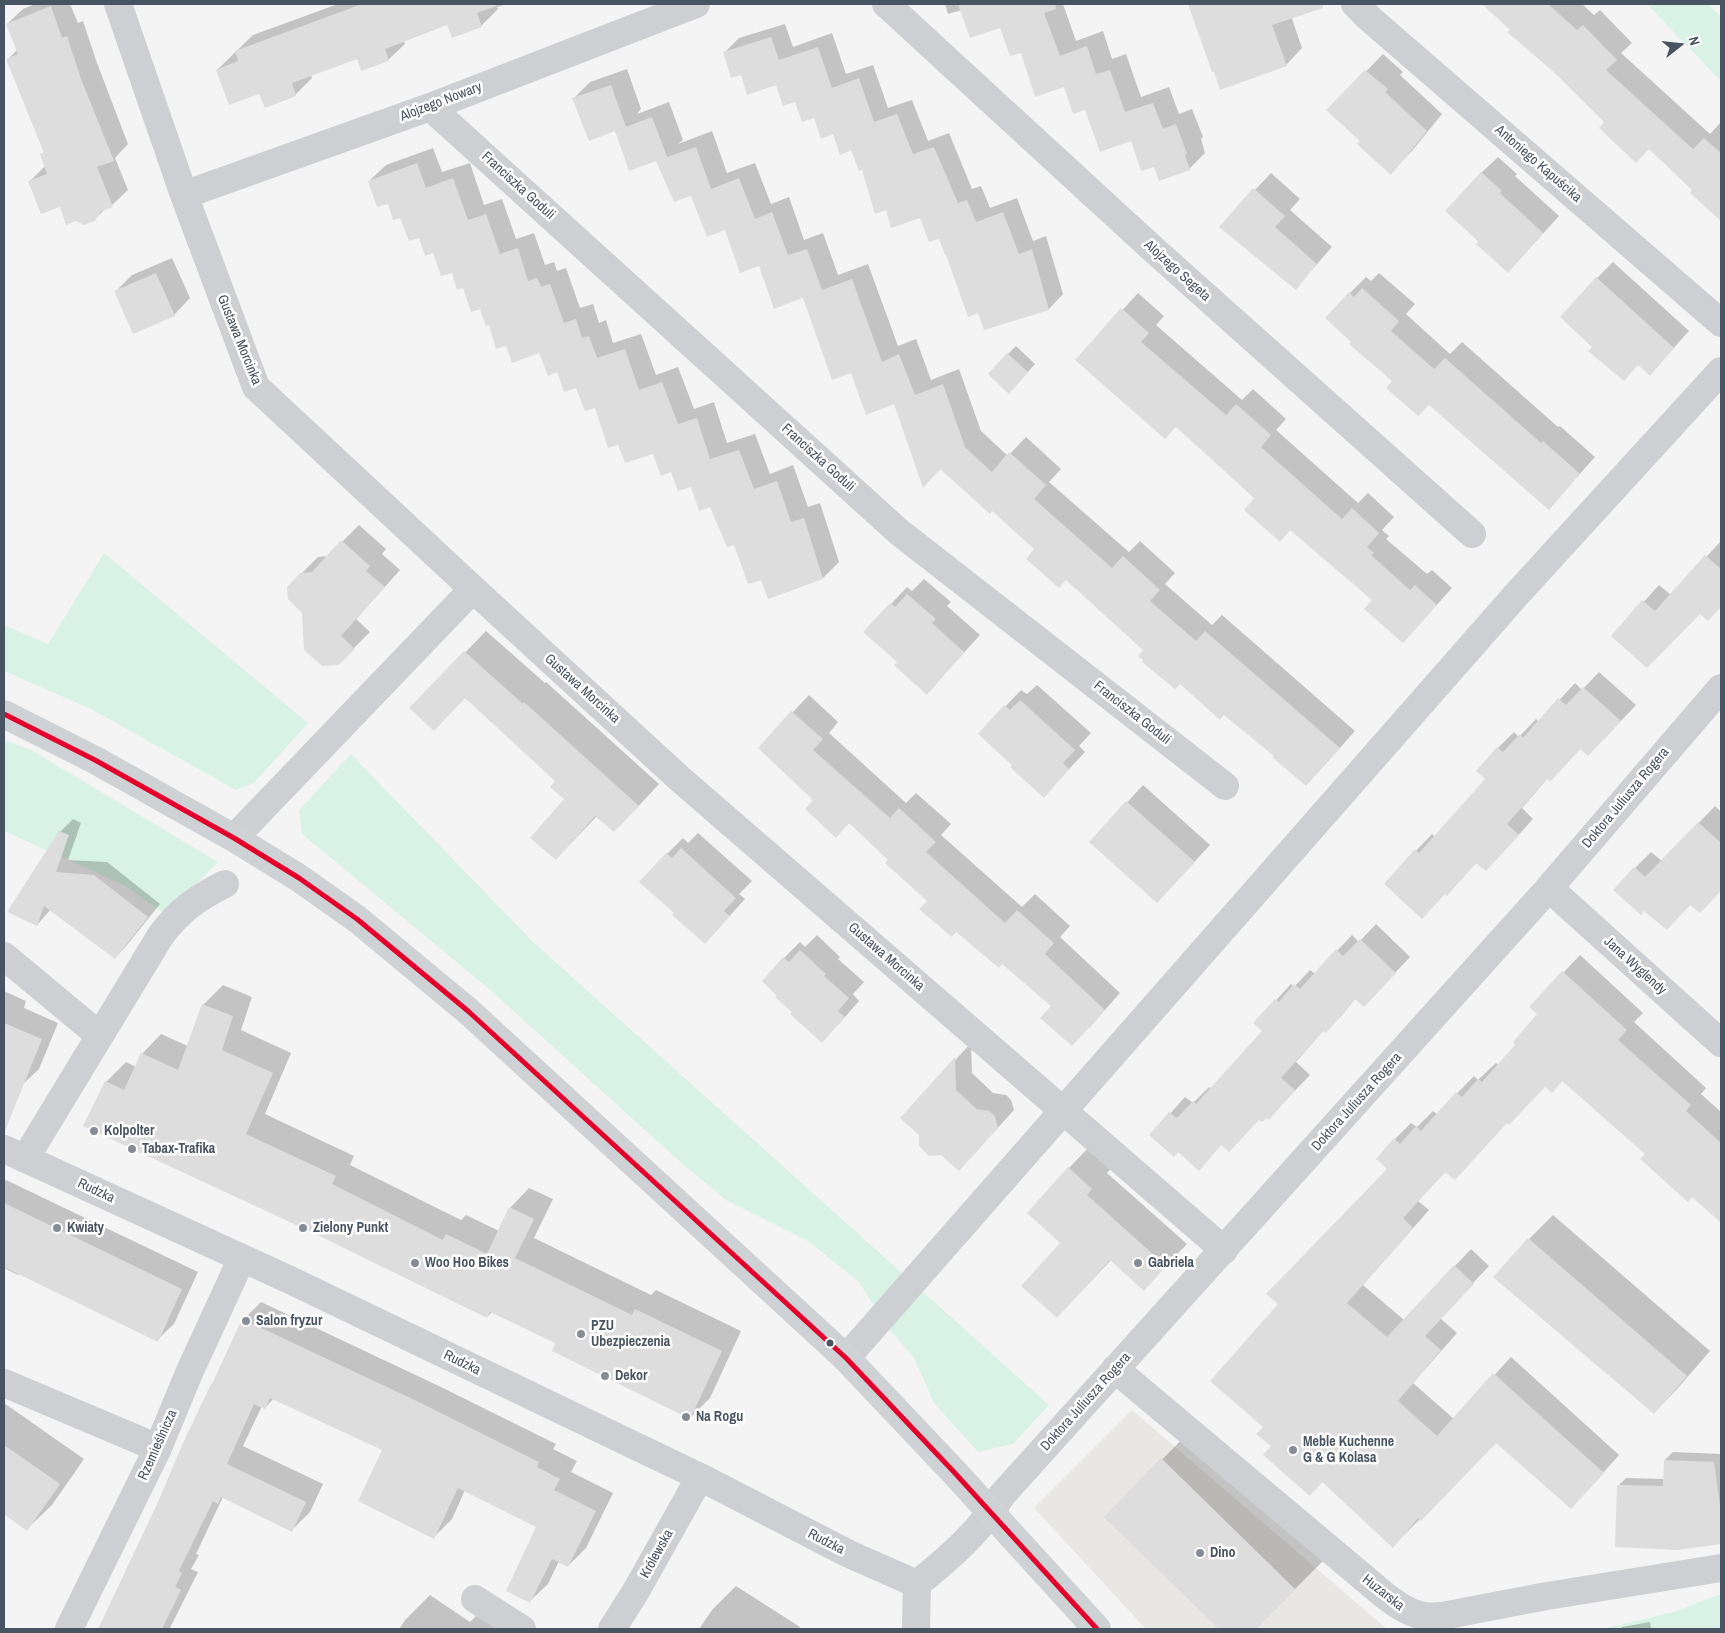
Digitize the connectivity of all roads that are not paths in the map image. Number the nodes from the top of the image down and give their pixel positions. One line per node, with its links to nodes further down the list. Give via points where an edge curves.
1 (118, 4): 6 (street, Gustawa Morcinka)
2 (696, 4): 5 (street, Alojzego Nowary)
3 (886, 4): 9 (street, Alojzego Segeta, via 1154,250)
4 (1355, 4): 7 (street, Antoniego Kapuścika)
5 (430, 107): 6 (street, Alojzego Nowary); 13 (street, Franciszka Goduli, via 899,532)
6 (184, 195): 10 (street, Gustawa Morcinka, via 256,387)
7 (1721, 323)
8 (1721, 371): 20 (street, via 1516,594)
9 (1472, 534)
10 (473, 589): 14 (street); 20 (street, Gustawa Morcinka, via 680,779)
11 (1721, 688): 16 (street, Doktora Juliusza Rogera)
12 (4, 714): 14 (street, via 95,760)
13 (1226, 786)
14 (234, 838): 24 (street, via 357,919 468,1011)
15 (225, 884): 18 (street, via 190,904 174,918)
16 (1549, 888): 19 (street, Jana Wyglendy); 22 (street, Doktora Juliusza Rogera)
17 (4, 956): 18 (street)
18 (99, 1035): 21 (street)
19 (1721, 1043)
20 (1064, 1111): 22 (street, Gustawa Morcinka); 24 (street)
21 (14, 1154): 23 (street, Rudzka)
22 (1224, 1250): 25 (street, Doktora Juliusza Rogera)
23 (242, 1258): 27 (street, Rzemieślnicza); 28 (street, Rudzka)
24 (846, 1358): 29 (street)
25 (1115, 1369): 29 (street, Doktora Juliusza Rogera, via 1002,1495); 30 (street, Huzarska, via 1395,1604 1414,1614 1442,1616)
26 (4, 1383): 27 (street)
27 (158, 1448): 33 (street, Rzemieślnicza)
28 (700, 1477): 31 (street, Rudzka, via 849,1554); 35 (street, Królewska)
29 (992, 1513): 31 (street, via 951,1557); 37 (street)
30 (1721, 1568)
31 (917, 1584): 36 (street)
32 (475, 1599): 34 (street)
33 (69, 1629)
34 (522, 1629)
35 (612, 1629)
36 (916, 1629)
37 (1097, 1629)

